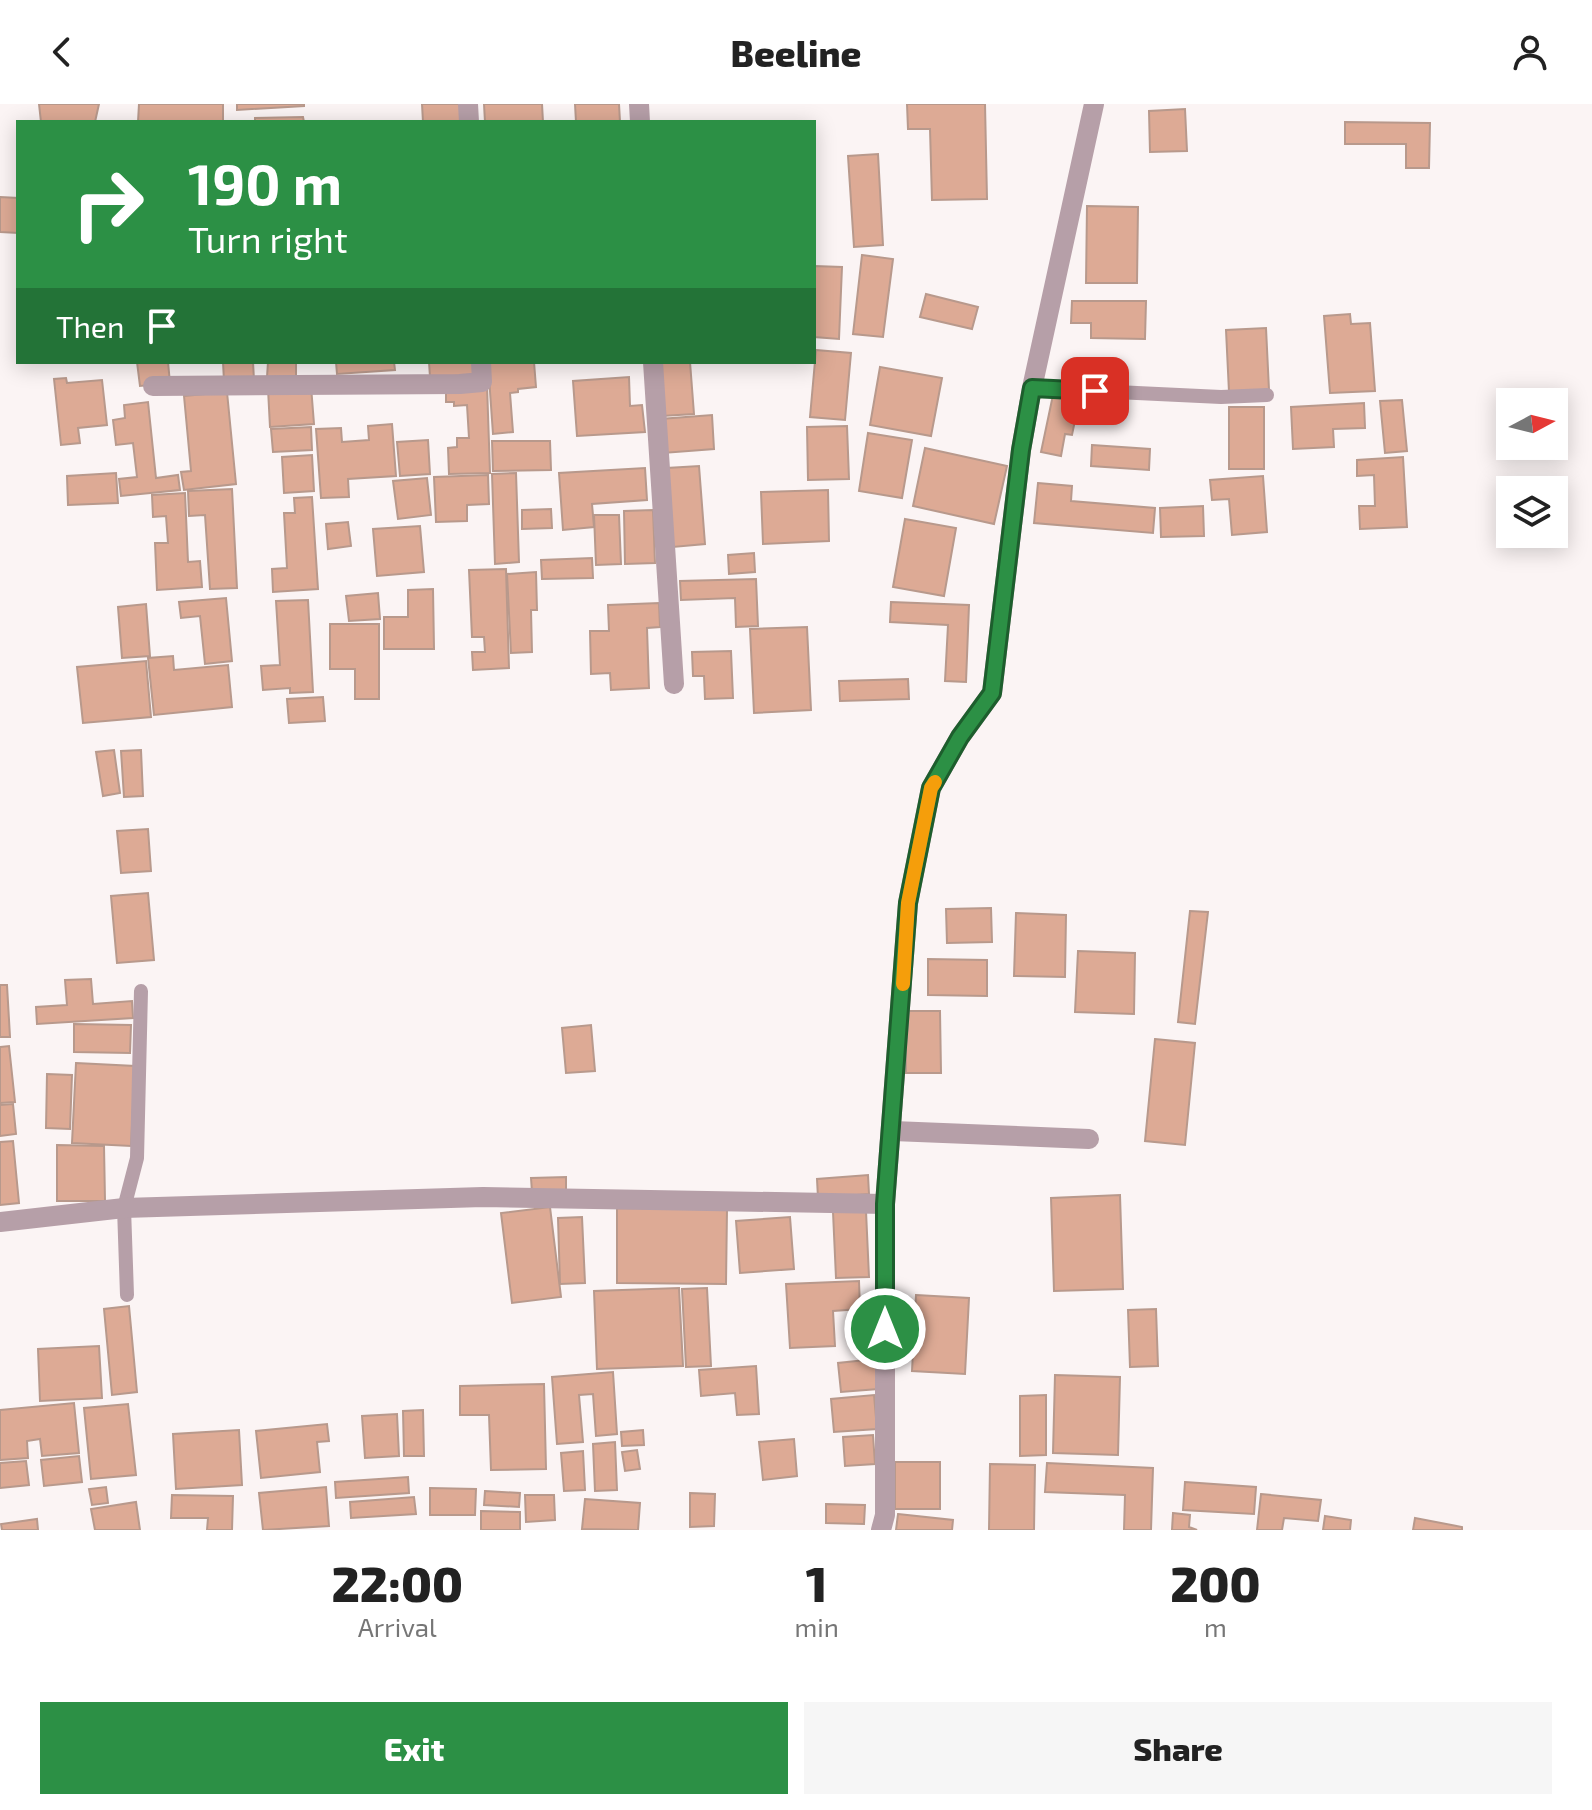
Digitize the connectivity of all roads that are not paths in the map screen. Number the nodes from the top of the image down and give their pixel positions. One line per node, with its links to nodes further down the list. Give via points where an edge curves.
1 (1094, 104): 5 (street)
2 (481, 364): 4 (street, via 482,382 460,384)
3 (653, 364): 7 (street)
4 (153, 386)
5 (1032, 388): 6 (lane); 9 (street, via 992,693 931,788 908,903)
6 (1267, 395)
7 (674, 684)
8 (141, 991): 12 (lane, via 137,1158)
9 (893, 1131): 10 (street); 11 (street)
10 (1089, 1139)
11 (885, 1204): 12 (street, via 483,1197); 15 (street)
12 (124, 1208): 13 (street); 14 (lane)
13 (0, 1222)
14 (127, 1295)
15 (881, 1530)

